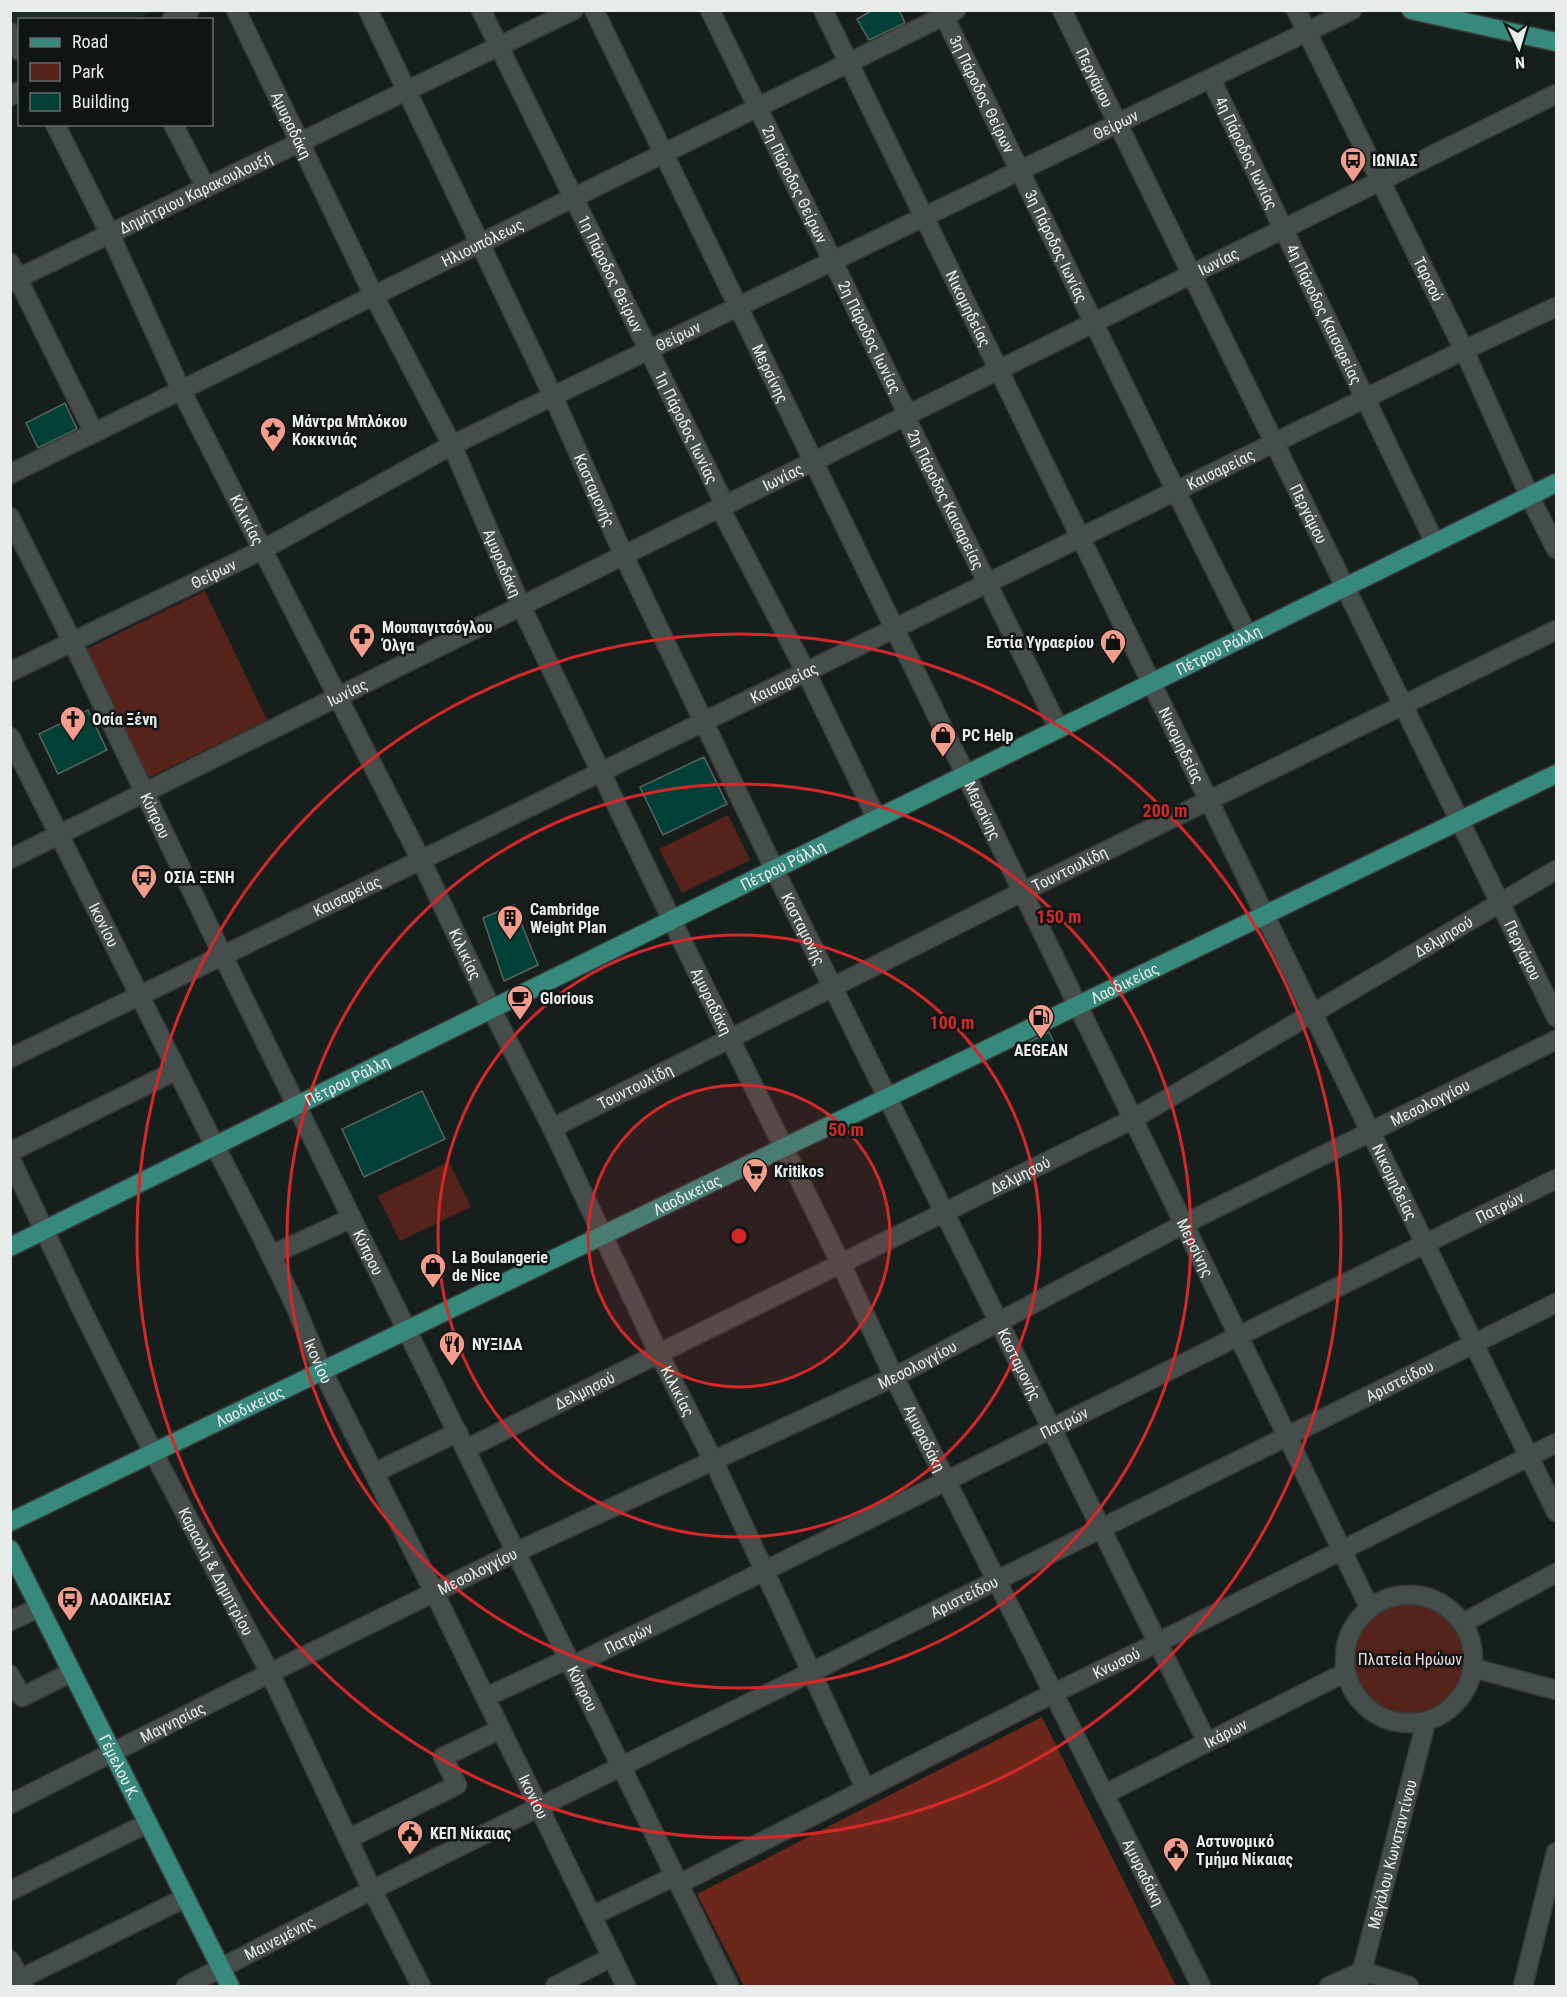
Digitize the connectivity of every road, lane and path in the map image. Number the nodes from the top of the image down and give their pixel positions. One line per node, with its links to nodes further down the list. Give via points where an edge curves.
1 (190, 10): 14 (street)
2 (236, 10): 28 (street, Αμυραδάκη)
3 (368, 10): 22 (street, Κασταμονής)
4 (481, 10): 19 (street, 1η Πάροδος Θείρων)
5 (574, 10): 19 (street, Δημήτριου Καρακουλουξή)
6 (594, 10): 29 (street, Μερσίνης)
7 (710, 10): 24 (street, 2η Πάροδος Θείρων)
8 (823, 10): 20 (street, Νικομηδείας)
9 (1062, 10): 25 (street, Περγάμου)
10 (1296, 10): 16 (street, Ταρσού)
11 (1352, 10): 16 (street, Θείρων)
12 (1417, 11): 17 (main road)
13 (950, 13): 20 (street, Ηλιουπόλεως); 30 (street, 3η Πάροδος Θείρων)
14 (175, 18)
15 (10, 32): 18 (street)
16 (1307, 33): 21 (street, Θείρων); 31 (street, Ταρσού)
17 (1557, 42)
18 (18, 47)
19 (499, 47): 22 (street, Δημήτριου Καρακουλουξή); 33 (street, 1η Πάροδος Θείρων)
20 (849, 63): 24 (street, Ηλιουπόλεως); 34 (street, Νικομηδείας)
21 (1211, 79): 25 (street, Θείρων); 35 (street, 4η Πάροδος Ιωνίας)
22 (406, 92): 28 (street, Δημήτριου Καρακουλουξή); 37 (street, Κασταμονής)
23 (1557, 94): 31 (street, Ιωνίας)
24 (757, 108): 29 (street, Ηλιουπόλεως); 38 (street, 2η Πάροδος Θείρων)
25 (1118, 124): 30 (street, Θείρων); 40 (street, Περγάμου)
26 (56, 126): 36 (street, Κιλικίας)
27 (174, 126): 32 (street)
28 (299, 142): 32 (street, Δημήτριου Καρακουλουξή); 41 (street, Αμυραδάκη)
29 (663, 154): 33 (street, Ηλιουπόλεως); 42 (street, Μερσίνης)
30 (1021, 171): 34 (street, Θείρων); 44 (street, 3η Πάροδος Ιωνίας)
31 (1381, 181): 35 (street, Ιωνίας); 46 (street, Ταρσού)
32 (206, 188): 36 (street, Δημήτριου Καρακουλουξή)
33 (574, 197): 37 (street, Ηλιουπόλεως); 45 (street, 1η Πάροδος Θείρων)
34 (924, 217): 38 (street, Θείρων); 47 (street, Νικομηδείας)
35 (1284, 229): 40 (street, Ιωνίας); 50 (street, 4η Πάροδος Καισαρείας)
36 (110, 234): 39 (street, Δημήτριου Καρακουλουξή); 48 (street, Κιλικίας)
37 (479, 244): 41 (street, Ηλιουπόλεως); 49 (street, Κασταμονής)
38 (834, 261): 42 (street, Θείρων); 51 (street, 2η Πάροδος Ιωνίας)
39 (13, 274): 52 (street)
40 (1192, 274): 44 (street, Ιωνίας); 53 (street, Περγάμου)
41 (374, 296): 48 (street, Ηλιουπόλεως); 54 (street, Αμυραδάκη)
42 (738, 307): 45 (street, Θείρων); 55 (street, Μερσίνης)
43 (1557, 307): 46 (street, Καισαρείας)
44 (1094, 323): 47 (street, Ιωνίας); 58 (street, 3η Πάροδος Ιωνίας)
45 (649, 350): 49 (street, Θείρων); 60 (street, 1η Πάροδος Ιωνίας)
46 (1464, 350): 50 (street, Καισαρείας); 59 (street, Ταρσού)
47 (999, 370): 51 (street, Ιωνίας); 62 (street, Νικομηδείας)
48 (181, 390): 52 (street, Ηλιουπόλεως); 65 (street, Κιλικίας)
49 (553, 396): 54 (street, Θείρων); 66 (street, Κασταμονής)
50 (1365, 400): 53 (street, Καισαρείας); 63 (street, 4η Πάροδος Καισαρείας)
51 (906, 416): 55 (street, Ιωνίας); 67 (street, 2η Πάροδος Καισαρείας)
52 (94, 433): 56 (street, Ηλιουπόλεως)
53 (1275, 444): 58 (street, Καισαρείας); 68 (street, Περγάμου)
54 (452, 445): 65 (street, Θείρων); 69 (street, Αμυραδάκη)
55 (813, 462): 60 (street, Ιωνίας); 70 (street, Μερσίνης)
56 (10, 474)
57 (1557, 483): 59 (main road, Πέτρου Ράλλη)
58 (1175, 492): 62 (street, Καισαρείας); 72 (street, 3η Πάροδος Ιωνίας)
59 (1530, 496): 63 (main road, Πέτρου Ράλλη); 64 (street, Ταρσού)
60 (723, 506): 66 (street, Ιωνίας); 75 (street, 1η Πάροδος Ιωνίας)
61 (10, 517): 73 (street, Κύπρου)
62 (1081, 539): 67 (street, Καισαρείας); 76 (street, Νικομηδείας)
63 (1435, 543): 68 (main road, Πέτρου Ράλλη)
64 (1557, 549)
65 (262, 550): 73 (street, Θείρων); 77 (street, Κιλικίας)
66 (624, 555): 69 (street, Ιωνίας); 79 (street, Κασταμονής)
67 (988, 584): 70 (street, Καισαρείας); 80 (street, 2η Πάροδος Καισαρείας)
68 (1346, 587): 72 (main road, Πέτρου Ράλλη); 78 (street, Περγάμου)
69 (521, 606): 77 (street, Ιωνίας); 83 (street, Αμυραδάκη)
70 (894, 629): 75 (street, Καισαρείας); 85 (street, Μερσίνης)
71 (1557, 630): 78 (street, Τουντουλίδη)
72 (1248, 636): 76 (main road, Πέτρου Ράλλη)
73 (72, 641): 74 (street, Θείρων); 86 (street, Κύπρου)
74 (10, 672)
75 (806, 672): 79 (street, Καισαρείας); 88 (street, 1η Πάροδος Ιωνίας)
76 (1152, 683): 80 (main road, Πέτρου Ράλλη); 87 (street, Νικομηδείας)
77 (338, 697): 86 (street, Ιωνίας); 92 (street, Κιλικίας)
78 (1404, 706): 87 (street, Τουντουλίδη); 89 (street, Περγάμου)
79 (705, 721): 83 (street, Καισαρείας); 93 (street, Κασταμονής)
80 (1059, 729): 85 (main road, Πέτρου Ράλλη)
81 (10, 737): 82 (street, Ικονίου)
82 (17, 765): 90 (street, Ικονίου)
83 (602, 771): 92 (street, Καισαρείας); 98 (street, Αμυραδάκη)
84 (1557, 774): 89 (main road, Λαοδικείας)
85 (966, 776): 88 (main road, Πέτρου Ράλλη); 95 (street, Μερσίνης)
86 (145, 792): 90 (street, Ιωνίας); 99 (street, Κύπρου)
87 (1209, 801): 95 (street, Τουντουλίδη); 97 (street, Νικομηδείας)
88 (877, 819): 93 (main road, Πέτρου Ράλλη)
89 (1460, 820): 96 (street, Περγάμου); 97 (main road, Λαοδικείας)
90 (58, 835): 91 (street, Ιωνίας); 101 (street, Ικονίου)
91 (10, 859)
92 (421, 860): 99 (street, Καισαρείας); 103 (street, Κιλικίας)
93 (775, 870): 98 (main road, Πέτρου Ράλλη); 100 (street, Κασταμονής)
94 (1557, 870): 96 (street, Δελμησού)
95 (1022, 892): 100 (street, Τουντουλίδη); 102 (street, Μερσίνης)
96 (1500, 903): 104 (street, Δελμησού); 105 (street, Περγάμου)
97 (1265, 915): 102 (main road, Λαοδικείας); 104 (street, Νικομηδείας)
98 (672, 921): 103 (main road, Πέτρου Ράλλη); 106 (street, Αμυραδάκη)
99 (223, 956): 101 (street, Καισαρείας); 111 (street, Κύπρου)
100 (833, 986): 106 (street, Τουντουλίδη); 110 (street, Κασταμονής)
101 (140, 995): 108 (street, Καισαρείας); 109 (street, Ικονίου)
102 (1078, 1006): 110 (main road, Λαοδικείας); 112 (street, Μερσίνης)
103 (492, 1010): 111 (main road, Πέτρου Ράλλη); 113 (street, Κιλικίας)
104 (1312, 1013): 112 (street, Δελμησού); 114 (street, Νικομηδείας)
105 (1557, 1017)
106 (729, 1038): 113 (street, Τουντουλίδη); 116 (street, Αμυραδάκη)
107 (1557, 1040): 114 (street, Μεσολογγίου)
108 (10, 1058)
109 (177, 1070): 115 (street, Ικονίου); 117 (street)
110 (887, 1098): 116 (main road, Λαοδικείας); 120 (street, Κασταμονής)
111 (297, 1106): 115 (main road, Πέτρου Ράλλη); 121 (street, Κύπρου)
112 (1133, 1119): 120 (street, Δελμησού); 122 (street, Μερσίνης)
113 (552, 1128): 124 (street, Κιλικίας)
114 (1371, 1132): 122 (street, Μεσολογγίου); 125 (street, Νικομηδείας)
115 (214, 1146): 123 (main road, Πέτρου Ράλλη); 127 (street, Ικονίου)
116 (783, 1148): 124 (main road, Λαοδικείας); 128 (street, Αμυραδάκη)
117 (10, 1152)
118 (10, 1158): 123 (street, Καραολή & Δημητρίου)
119 (1557, 1179): 125 (street, Πατρών)
120 (944, 1213): 128 (street, Δελμησού); 130 (street, Κασταμονής)
121 (352, 1218): 127 (street); 131 (street, Κύπρου)
122 (1184, 1224): 130 (street, Μεσολογγίου); 132 (street, Μερσίνης)
123 (45, 1230): 126 (main road, Πέτρου Ράλλη); 142 (street, Καραολή & Δημητρίου)
124 (602, 1236): 131 (main road, Λαοδικείας); 134 (street, Κιλικίας)
125 (1426, 1244): 132 (street, Πατρών); 133 (street, Νικομηδείας)
126 (10, 1247)
127 (271, 1255): 135 (street, Ικονίου)
128 (841, 1264): 134 (street, Δελμησού); 136 (street, Αμυραδάκη)
129 (1557, 1303): 133 (street, Αριστείδου)
130 (999, 1322): 136 (street, Μεσολογγίου); 137 (street, Κασταμονής)
131 (407, 1330): 135 (main road, Λαοδικείας); 138 (street, Κύπρου)
132 (1238, 1336): 137 (street, Πατρών); 139 (street, Μερσίνης)
133 (1474, 1343): 139 (street, Αριστείδου); 143 (street, Νικομηδείας)
134 (659, 1354): 141 (street, Δελμησού); 144 (street, Κιλικίας)
135 (322, 1370): 142 (main road, Λαοδικείας); 145 (street, Ικονίου)
136 (894, 1377): 144 (street, Μεσολογγίου); 146 (street, Αμυραδάκη)
137 (1052, 1428): 146 (street, Πατρών); 149 (street, Κασταμονής)
138 (458, 1432): 141 (street, Κύπρου); 145 (street)
139 (1287, 1436): 149 (street, Αριστείδου); 151 (street, Μερσίνης)
140 (1557, 1443): 143 (street, Κνωσού)
141 (466, 1449): 152 (street, Κύπρου)
142 (153, 1452): 148 (main road, Λαοδικείας); 167 (street, Καραολή & Δημητρίου)
143 (1530, 1457): 147 (street, Νικομηδείας); 151 (street, Κνωσού)
144 (714, 1462): 152 (street, Μεσολογγίου); 153 (street, Κιλικίας)
145 (374, 1473): 156 (street, Ικονίου)
146 (948, 1482): 153 (street, Πατρών); 155 (street, Αμυραδάκη)
147 (1557, 1512)
148 (10, 1521)
149 (1102, 1528): 155 (street, Αριστείδου); 161 (street, Κασταμονής)
150 (10, 1549): 157 (main road, Γέμελου Κ.)
151 (1343, 1551): 158 (street, Μερσίνης); 161 (street, Κνωσού)
152 (516, 1552): 156 (street, Μεσολογγίου); 162 (street, Κύπρου)
153 (764, 1571): 162 (street, Πατρών); 165 (street, Κιλικίας)
154 (1557, 1573): 160 (street)
155 (997, 1580): 165 (street, Αριστείδου); 170 (street, Αμυραδάκη)
156 (434, 1592): 167 (street, Μεσολογγίου); 171 (street, Ικονίου)
157 (40, 1607): 159 (street); 164 (main road, Γέμελου Κ.)
158 (1370, 1609): 160 (street, via 1389,1599 1412,1595 1440,1603); 166 (street, via 1349,1637)
159 (10, 1621)
160 (1463, 1623): 163 (street, via 1474,1652)
161 (1159, 1642): 170 (street, Κνωσού); 174 (street, Κασταμονής)
162 (570, 1663): 171 (street, Πατρών); 176 (street, Κύπρου)
163 (1473, 1668): 169 (street); 172 (street, via 1458,1702)
164 (72, 1672): 168 (street, via 22,1698); 175 (main road, Γέμελου Κ.)
165 (811, 1672): 176 (street, Αριστείδου); 177 (street, Κιλικίας)
166 (1346, 1672): 172 (street, via 1354,1692 1367,1708 1385,1719 1405,1724); 174 (street, Ικάρων)
167 (270, 1673): 175 (street, Μαγνησίας); 182 (street, Καραολή & Δημητρίου)
168 (10, 1675)
169 (1557, 1690)
170 (1053, 1693): 177 (street, Κνωσού); 178 (street, Αμυραδάκη)
171 (486, 1697): 173 (street, Ικονίου)
172 (1426, 1722): 192 (street, Μεγάλου Κωνσταντίνου)
173 (501, 1729): 180 (street, Ικονίου); 182 (street, via 443,1757 457,1785)
174 (1207, 1742): 178 (street, Ικάρων)
175 (112, 1753): 179 (street, Μαγνησίας); 181 (main road, Γέμελου Κ.)
176 (621, 1767): 180 (street, Αριστείδου); 184 (street, Κύπρου)
177 (865, 1788): 184 (street, Κνωσού)
178 (1105, 1794): 200 (street, Αμυραδάκη)
179 (10, 1804)
180 (540, 1807): 185 (street, Αριστείδου); 188 (street, Ικονίου)
181 (148, 1823): 186 (street); 187 (main road, Γέμελου Κ.)
182 (348, 1839): 185 (street, Καραολή & Δημητρίου)
183 (1557, 1852): 203 (street)
184 (677, 1880): 188 (street, Κνωσού); 199 (street, Κύπρου)
185 (372, 1890): 191 (street, Μαινεμένης); 196 (street, Καραολή & Δημητρίου)
186 (10, 1891)
187 (186, 1898): 191 (main road, Γέμελου Κ.); 193 (street)
188 (592, 1916): 189 (street, Ικονίου)
189 (612, 1957): 197 (street); 198 (street, Ικονίου)
190 (10, 1960): 193 (street)
191 (221, 1969): 194 (street, Μαινεμένης); 195 (main road, Γέμελου Κ.)
192 (1360, 1979): 201 (street); 202 (street)
193 (22, 1983)
194 (186, 1986)
195 (230, 1986)
196 (421, 1986)
197 (555, 1986)
198 (626, 1986)
199 (729, 1986)
200 (1202, 1986)
201 (1329, 1986)
202 (1409, 1986)
203 (1523, 1986)

